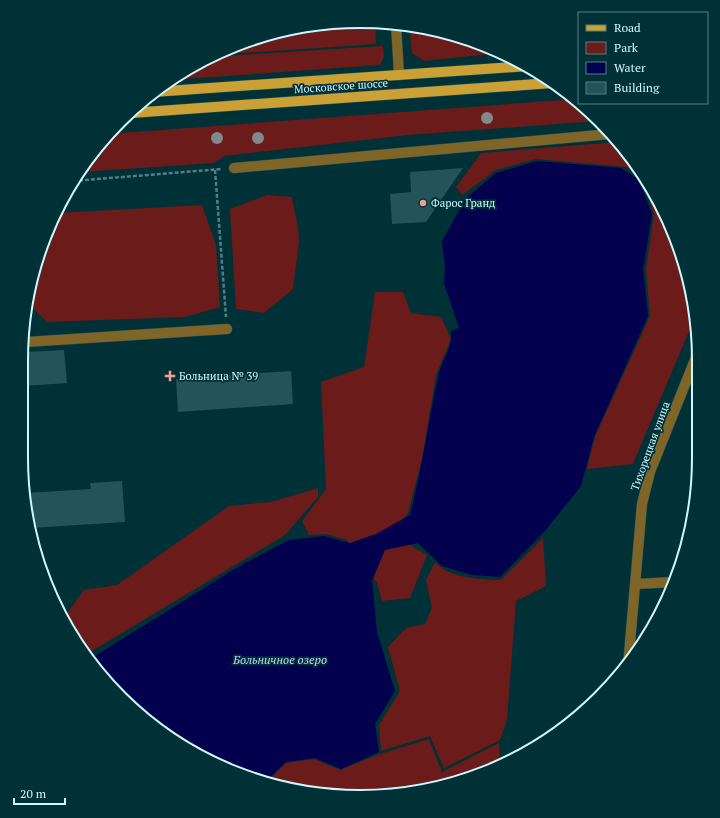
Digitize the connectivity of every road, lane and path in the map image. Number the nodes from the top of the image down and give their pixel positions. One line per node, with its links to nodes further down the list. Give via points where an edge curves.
1 (396, 30): 3 (street)
2 (516, 67): 3 (main road, Московское шоссе)
3 (398, 75): 5 (main road, Московское шоссе)
4 (543, 84): 6 (main road, Московское шоссе)
5 (166, 91)
6 (138, 112)
7 (604, 135): 8 (street)
8 (234, 168): 9 (path)
9 (215, 170): 10 (path); 11 (path)
10 (81, 180)
11 (227, 328): 12 (street)
12 (29, 342)
13 (692, 367): 15 (street, Тихорецкая улица, via 650,472 643,498)
14 (668, 582): 15 (street)
15 (636, 584): 16 (street, Тихорецкая улица)
16 (629, 651)

